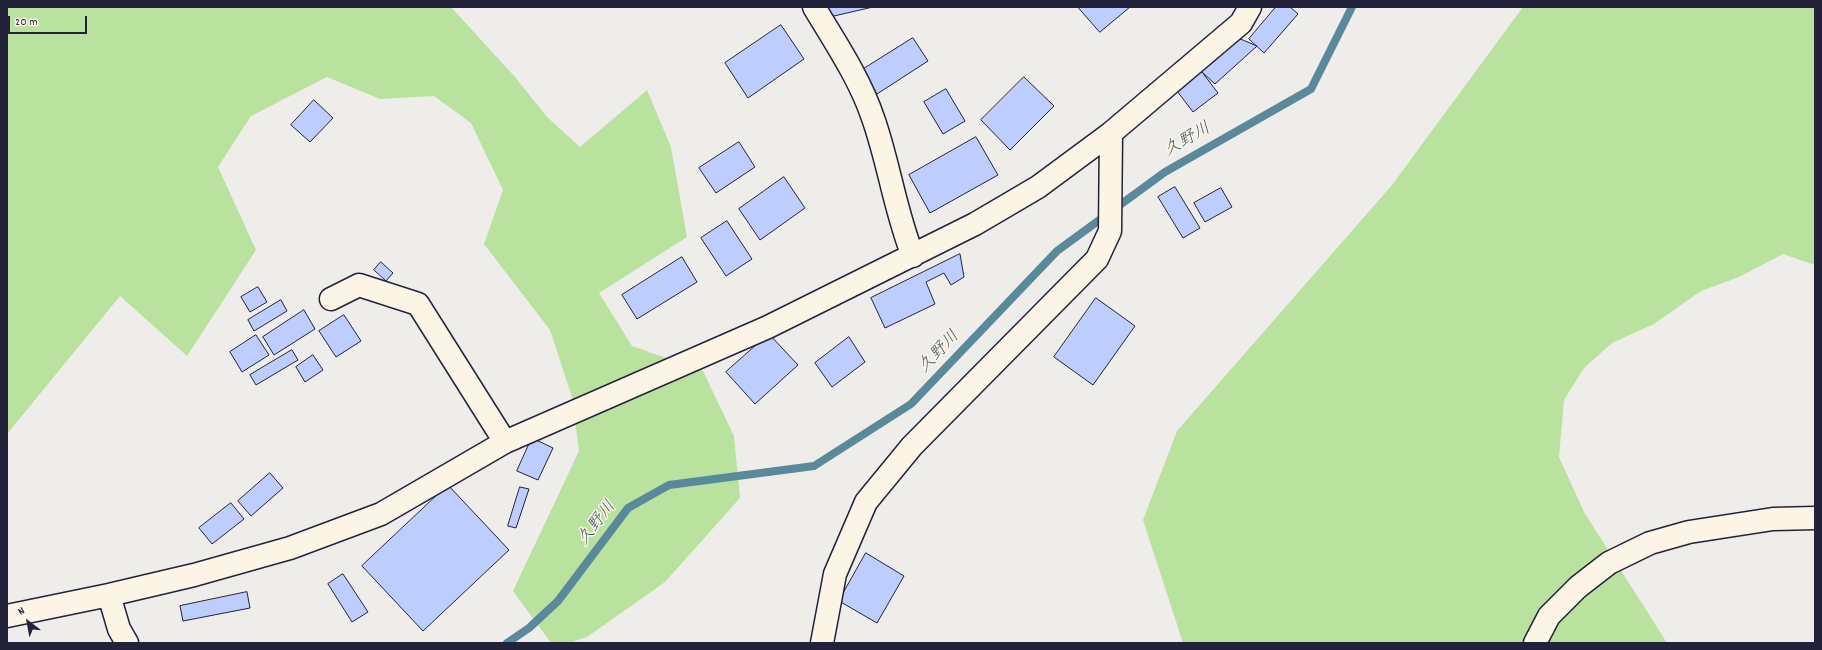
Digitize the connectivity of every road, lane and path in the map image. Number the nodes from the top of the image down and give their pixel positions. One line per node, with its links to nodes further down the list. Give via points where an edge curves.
1 (814, 7): 4 (street, via 849,65 873,116 904,232)
2 (1250, 7): 3 (street, via 1241,24)
3 (1111, 133): 4 (street, via 1038,187); 11 (street, via 1110,231 1097,259 912,446 866,502 835,574)
4 (913, 256): 6 (street, via 768,327)
5 (331, 299): 6 (street, via 360,285 418,304)
6 (505, 442): 8 (street, via 381,514 290,548 194,575)
7 (1815, 518): 12 (street, via 1773,519 1689,532 1650,543 1609,563 1578,587 1549,616)
8 (109, 595): 9 (street); 10 (street)
9 (7, 616)
10 (123, 636)
11 (822, 643)
12 (1534, 643)

